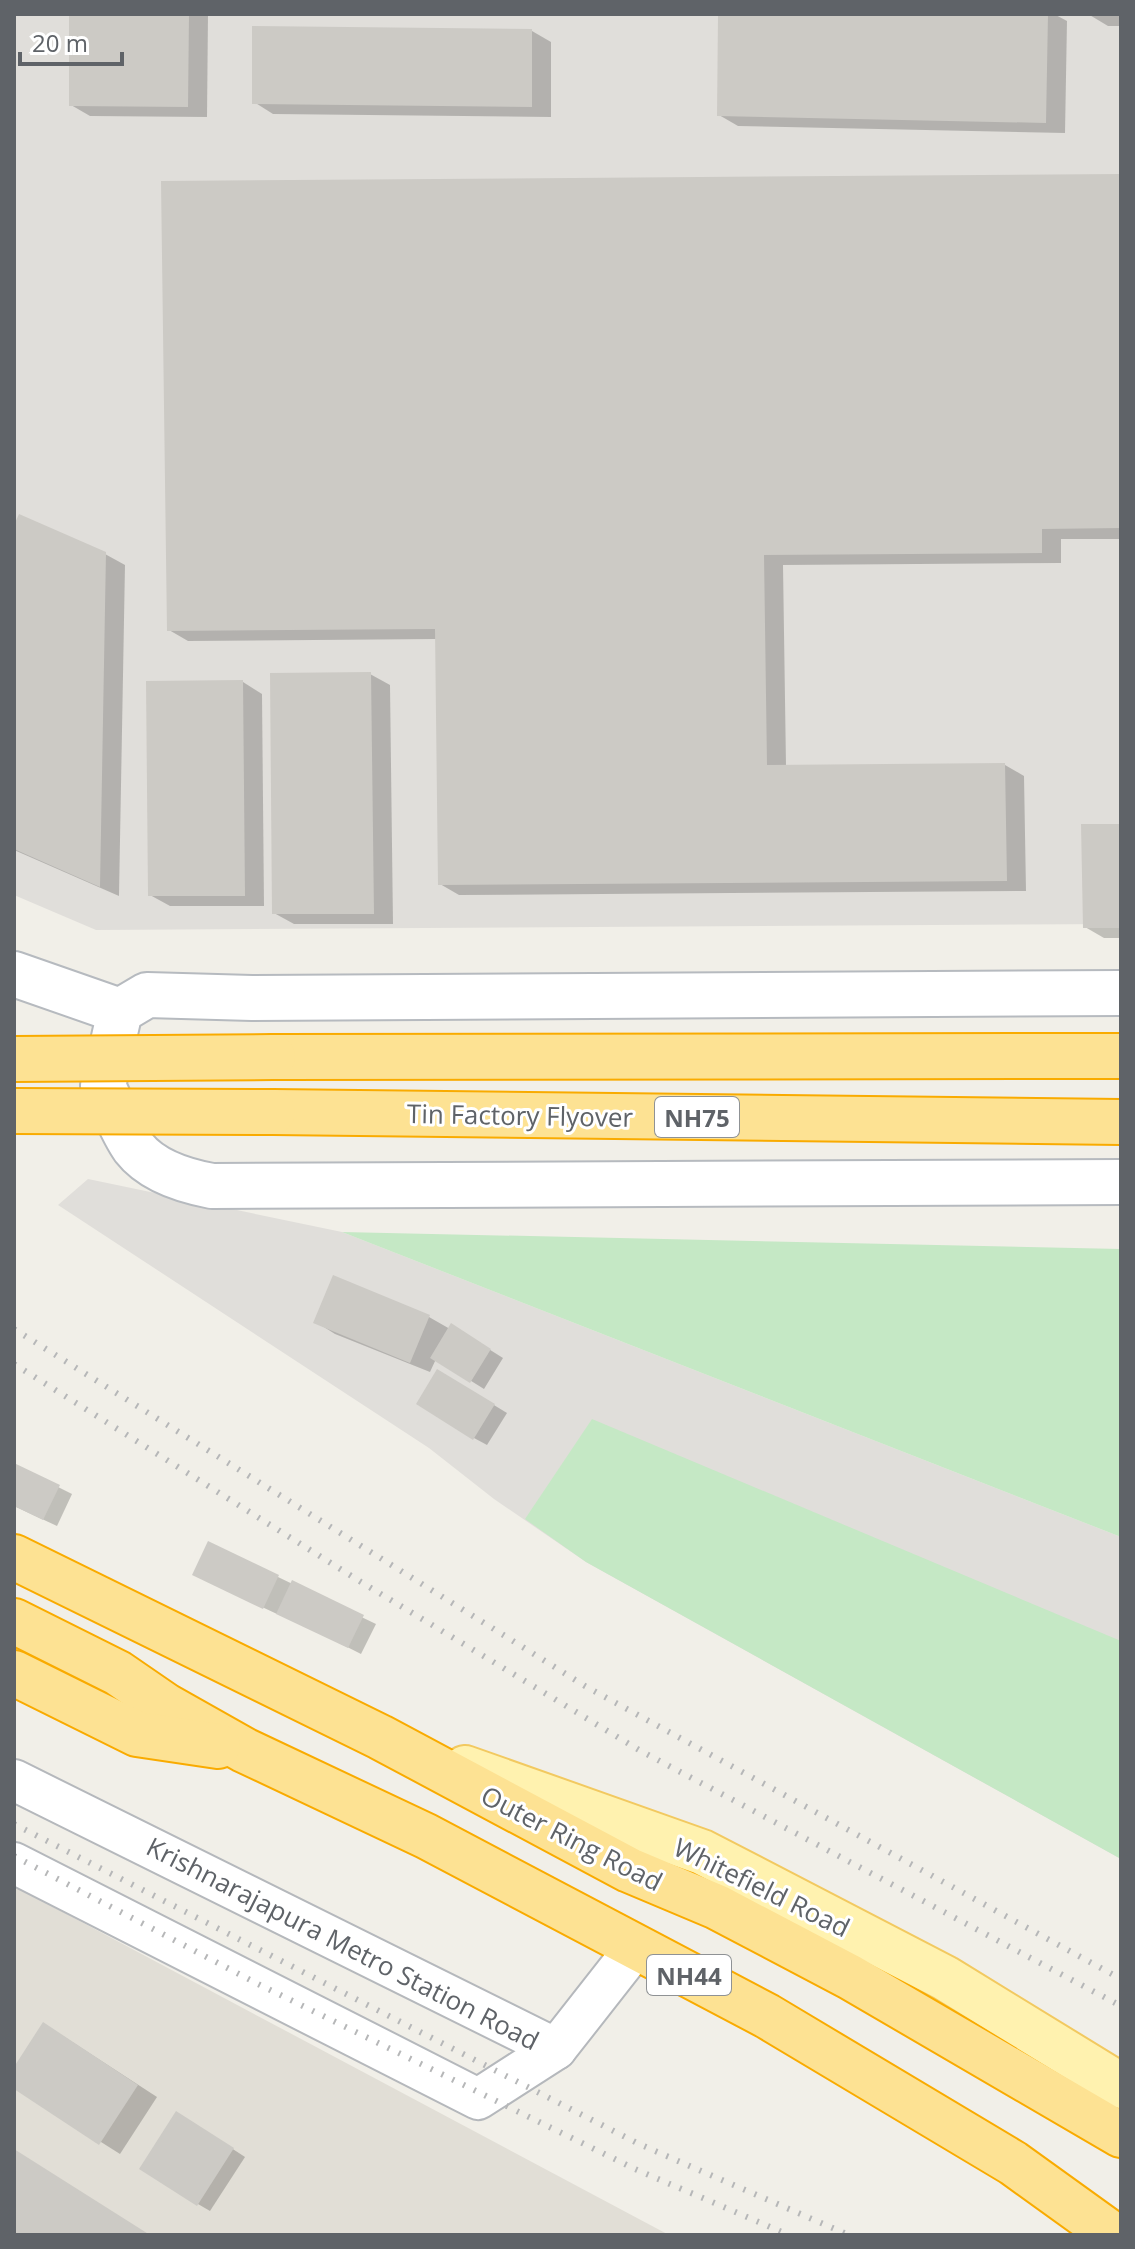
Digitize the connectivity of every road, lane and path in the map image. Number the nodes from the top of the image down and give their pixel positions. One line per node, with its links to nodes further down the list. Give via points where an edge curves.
1 (14, 974): 3 (street)
2 (1121, 993): 3 (street, via 147,995)
3 (120, 1011): 8 (street, via 103,1086 135,1149 191,1183)
4 (1121, 1056): 5 (highway, bridge)
5 (14, 1059)
6 (14, 1111): 7 (highway, Tin Factory Flyover / NH75, bridge)
7 (1121, 1122)
8 (1121, 1182)
9 (14, 1557): 12 (highway, Outer Ring Road / NH44)
10 (14, 1621): 13 (highway, NH44, via 118,1673)
11 (14, 1673): 13 (highway, via 137,1734)
12 (380, 1737): 18 (main road, Whitefield Road, via 702,1852 945,1978); 19 (highway, Outer Ring Road / NH44, via 629,1870 717,1907 850,1977)
13 (244, 1750): 16 (highway, NH44, via 426,1836)
14 (14, 1780): 17 (street, Krishnarajapura Metro Station Road)
15 (14, 1863): 17 (street, via 478,2099)
16 (636, 1947): 17 (street, Krishnarajapura Metro Station Road); 20 (highway, NH44, via 767,2016 1013,2163)
17 (556, 2049)
18 (1121, 2086)
19 (1121, 2135)
20 (1113, 2235)

